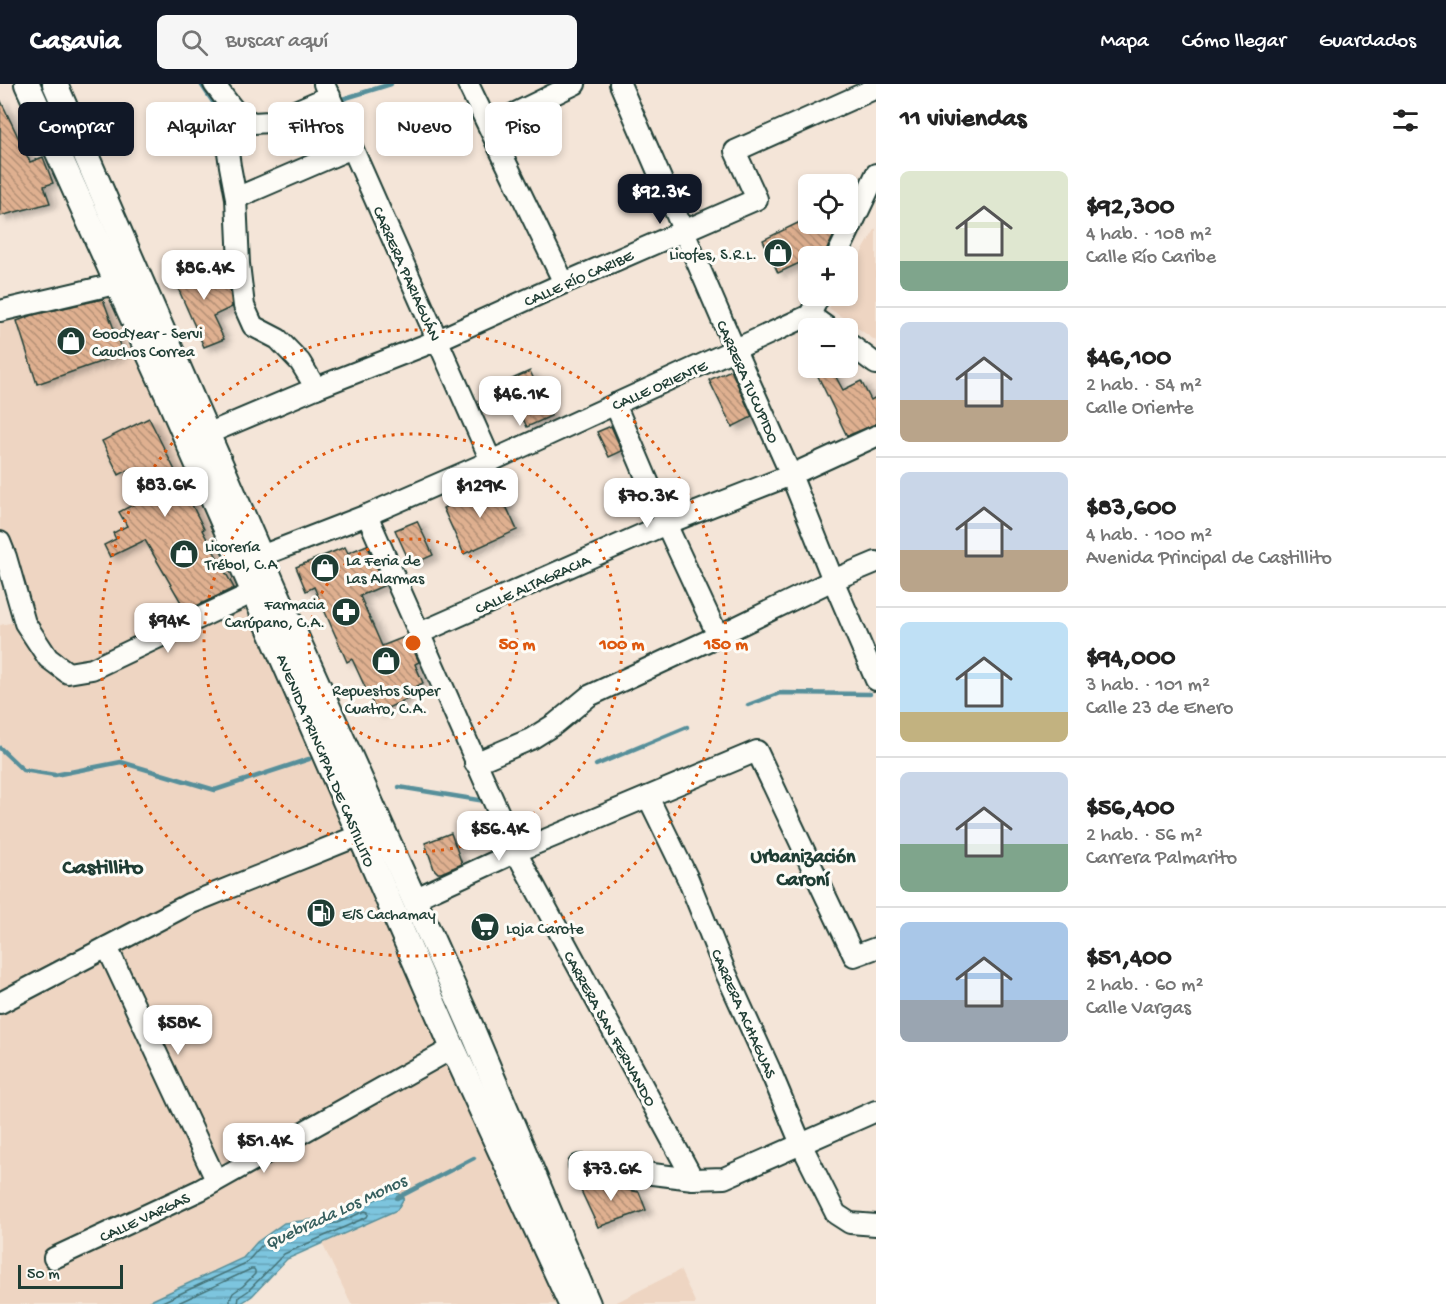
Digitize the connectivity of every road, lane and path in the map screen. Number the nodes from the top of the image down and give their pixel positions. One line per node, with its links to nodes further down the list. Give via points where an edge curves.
1 (27, 84): 19 (main road, AVENIDA PRINCIPAL DE CASTILLITO)
2 (54, 84): 19 (main road, AVENIDA PRINCIPAL DE CASTILLITO)
3 (214, 84): 8 (street, via 238,115 253,123 270,122)
4 (468, 84): 10 (street)
5 (575, 84): 9 (street)
6 (620, 84): 17 (street, CARRERA TUCUPIDO)
7 (876, 88): 17 (street, CALLE RÍO CARIBE, via 735,151 757,199)
8 (330, 97)
9 (538, 102)
10 (485, 118)
11 (229, 156): 16 (street)
12 (333, 156): 16 (street)
13 (356, 156): 25 (street, CARRERA PARIAGUÁN)
14 (503, 156): 20 (street)
15 (876, 174): 18 (street)
16 (236, 198): 29 (street, via 244,306 253,326 278,339 300,362)
17 (683, 232): 20 (street, CALLE RÍO CARIBE); 26 (street, CARRERA TUCUPIDO)
18 (842, 246)
19 (128, 281): 22 (street); 31 (main road, AVENIDA PRINCIPAL DE CASTILLITO); 38 (main road, AVENIDA PRINCIPAL DE CASTILLITO, via 167,393)
20 (564, 283): 25 (street, CALLE RÍO CARIBE)
21 (814, 306): 23 (street)
22 (0, 311)
23 (810, 315): 24 (street); 26 (street, CALLE ORIENTE)
24 (814, 318)
25 (438, 340): 29 (street, CALLE RÍO CARIBE); 33 (street, CARRERA PARIAGUÁN)
26 (735, 350): 30 (street, CALLE ORIENTE); 34 (street, CARRERA TUCUPIDO)
27 (858, 350): 28 (street)
28 (876, 364)
29 (316, 388): 31 (street, CALLE RÍO CARIBE)
30 (615, 404): 33 (street, CALLE ORIENTE); 36 (street)
31 (207, 434): 38 (main road, AVENIDA PRINCIPAL DE CASTILLITO)
32 (876, 436): 34 (street, CALLE ALTAGRACIA)
33 (491, 461): 35 (street, CALLE ORIENTE)
34 (791, 475): 36 (street, CALLE ALTAGRACIA); 40 (street, CARRERA TUCUPIDO)
35 (367, 515): 38 (street, CALLE ORIENTE); 42 (street, CARRERA SAN FERNANDO)
36 (666, 524): 42 (street, CALLE ALTAGRACIA); 43 (street)
37 (2, 552): 41 (street, via 26,623 48,658 68,673 92,669)
38 (252, 560): 41 (main road, AVENIDA PRINCIPAL DE CASTILLITO); 49 (main road, AVENIDA PRINCIPAL DE CASTILLITO)
39 (876, 562): 40 (street)
40 (833, 580): 43 (street); 44 (street, CARRERA TUCUPIDO)
41 (255, 592): 47 (main road, AVENIDA PRINCIPAL DE CASTILLITO)
42 (420, 633): 45 (street, CARRERA SAN FERNANDO)
43 (718, 636): 45 (street, via 589,696 531,739)
44 (876, 680)
45 (475, 763): 48 (street, CARRERA SAN FERNANDO)
46 (648, 797): 48 (street); 51 (street, via 757,751 854,956); 55 (street, CARRERA ACHAGUAS, via 688,879)
47 (360, 835): 50 (street, via 189,904); 53 (main road, AVENIDA PRINCIPAL DE CASTILLITO)
48 (516, 852): 49 (street); 57 (street, CARRERA SAN FERNANDO)
49 (414, 899): 62 (main road, AVENIDA PRINCIPAL DE CASTILLITO)
50 (107, 947): 52 (street); 58 (street)
51 (876, 948)
52 (0, 1003)
53 (453, 1048): 58 (street, CALLE VARGAS); 61 (main road, AVENIDA PRINCIPAL DE CASTILLITO)
54 (876, 1111): 55 (street)
55 (801, 1144): 57 (street, via 724,1178); 59 (street, CARRERA ACHAGUAS, via 836,1214 850,1223)
56 (579, 1165): 57 (street)
57 (693, 1179)
58 (216, 1180): 60 (street, CALLE VARGAS)
59 (876, 1225)
60 (54, 1258)
61 (571, 1304)
62 (588, 1304)

